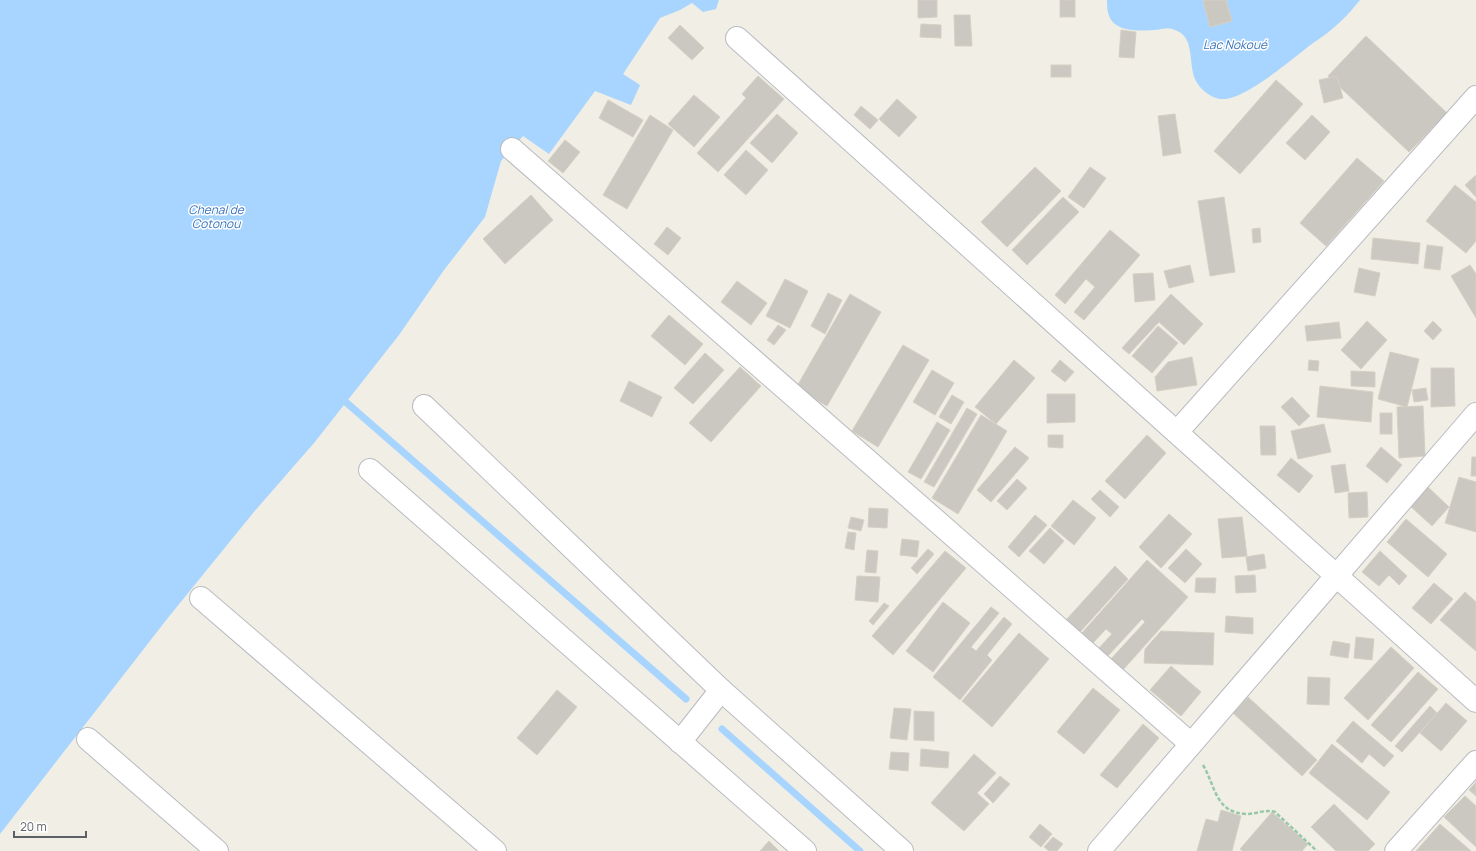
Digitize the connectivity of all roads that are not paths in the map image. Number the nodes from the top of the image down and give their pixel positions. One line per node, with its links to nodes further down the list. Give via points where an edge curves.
1 (737, 38): 6 (street)
2 (1476, 97): 6 (street)
3 (512, 149): 14 (street)
4 (424, 406): 10 (street)
5 (1476, 414): 8 (street)
6 (1177, 432): 8 (street)
7 (370, 470): 13 (street)
8 (1336, 576): 11 (street); 14 (street)
9 (201, 598): 17 (street)
10 (722, 690): 13 (street); 19 (street)
11 (1476, 701)
12 (88, 739): 16 (street)
13 (680, 742): 18 (street)
14 (1191, 744): 20 (street)
15 (1476, 762): 21 (street)
16 (217, 851)
17 (495, 851)
18 (805, 851)
19 (902, 851)
20 (1099, 851)
21 (1396, 851)

